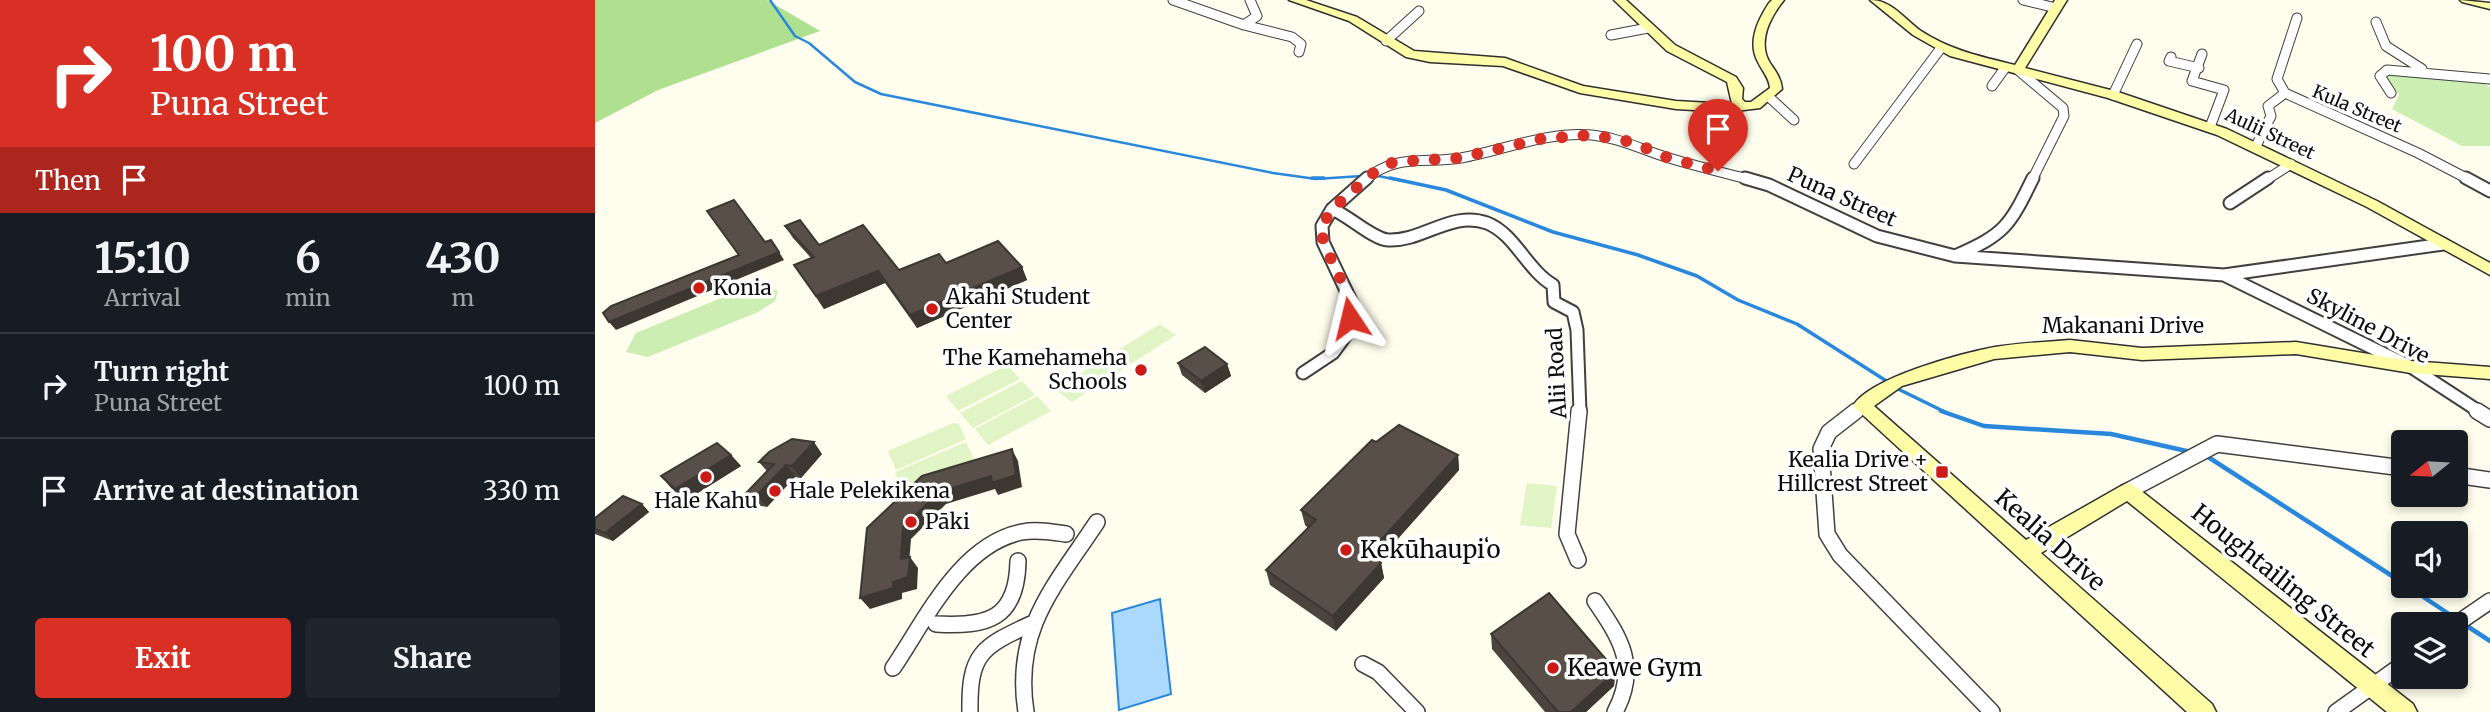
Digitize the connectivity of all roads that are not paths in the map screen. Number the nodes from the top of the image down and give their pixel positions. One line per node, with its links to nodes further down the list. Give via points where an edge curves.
1 (1173, 0): 14 (street)
2 (1250, 0): 14 (street, via 1257,16)
3 (1295, 0): 17 (street, via 1353,19)
4 (1620, 0): 15 (street)
5 (1778, 0): 31 (street, via 1769,10 1758,45 1776,83)
6 (1876, 0): 19 (street, Aulii Street)
7 (2023, 0): 9 (street)
8 (2466, 0): 10 (street)
9 (2059, 4): 24 (street)
10 (2490, 6)
11 (1419, 11): 17 (street)
12 (2297, 18): 28 (street, Kula Street, via 2277,79)
13 (2377, 22): 25 (street, via 2386,46)
14 (1244, 25): 20 (street, via 1292,37 1301,44)
15 (1648, 28): 16 (street); 32 (street, via 1671,48 1732,80)
16 (1611, 36)
17 (1386, 41): 32 (street, via 1422,57 1505,62 1580,89 1687,106)
18 (2137, 44): 30 (street)
19 (1941, 48): 24 (street, Aulii Street); 36 (street)
20 (1299, 52)
21 (2202, 54): 23 (street)
22 (2171, 57): 23 (street, via 2169,61)
23 (2199, 68): 34 (street, via 2192,81 2224,90)
24 (2011, 69): 27 (street); 30 (street, Aulii Street); 42 (street, via 2063,108 2064,116 2012,221 1993,239)
25 (2426, 72): 26 (street); 29 (street, via 2387,70 2380,76)
26 (2490, 79)
27 (1991, 86)
28 (2285, 93): 35 (street, via 2268,106 2271,116); 38 (street, Kula Street)
29 (2391, 93)
30 (2113, 95): 34 (street, Aulii Street)
31 (1769, 97): 32 (street, via 1755,105); 33 (street)
32 (1741, 105)
33 (1794, 120)
34 (2210, 127): 35 (street, Aulii Street)
35 (2255, 148): 37 (street, Aulii Street)
36 (1854, 164)
37 (2291, 164): 39 (street); 41 (street, Aulii Street)
38 (2490, 191)
39 (2230, 204)
40 (1332, 209): 42 (street, Puna Street, via 1378,169 1394,162 1459,158 1541,139 1591,135 1632,142 1666,157 1769,185 1877,236); 46 (street, via 1322,226 1323,242 1352,303 1347,334 1333,353); 57 (street, Alii Road, via 1352,218 1372,236 1388,240 1414,237 1453,221 1491,225 1541,280 1553,285 1554,302 1573,312 1580,428 1567,534)
41 (2443, 244): 43 (street, Aulii Street); 44 (street, Puna Street)
42 (1955, 256): 44 (street, Puna Street)
43 (2490, 271)
44 (2224, 275): 45 (street, Skyline Drive)
45 (2411, 367): 47 (street, Makanani Drive); 48 (street, Makanani Drive, via 2296,348 2142,354 2070,346 1994,353 1890,386); 49 (street, Skyline Drive)
46 (1303, 373)
47 (2490, 373)
48 (1862, 406): 56 (street, Kealia Drive); 72 (street, Makanani Drive, via 1829,432 1821,449 1827,534 1840,555)
49 (2490, 419)
50 (2391, 466): 53 (street, via 2217,444)
51 (2468, 477): 52 (street)
52 (2490, 480)
53 (2128, 491): 56 (street); 67 (street, Houghtailing Street)
54 (1097, 522): 63 (street)
55 (1066, 534): 65 (street, via 1021,532 990,546 946,587)
56 (2024, 552): 73 (street, Kealia Drive)
57 (1578, 560)
58 (1018, 561): 62 (street, via 1020,584 1003,611 967,627)
59 (1595, 601): 71 (street, via 1618,635 1627,659 1628,682)
60 (2490, 601): 61 (street)
61 (2468, 616)
62 (936, 624)
63 (1031, 624): 68 (street, via 994,642 972,661); 69 (street, via 1020,669)
64 (1363, 664): 70 (street, via 1378,672)
65 (893, 668)
66 (2391, 673): 67 (street)
67 (2373, 687): 74 (street); 75 (street, Houghtailing Street)
68 (970, 712)
69 (1025, 712)
70 (1417, 712)
71 (1615, 712)
72 (1992, 712)
73 (2204, 712)
74 (2336, 712)
75 (2405, 712)

